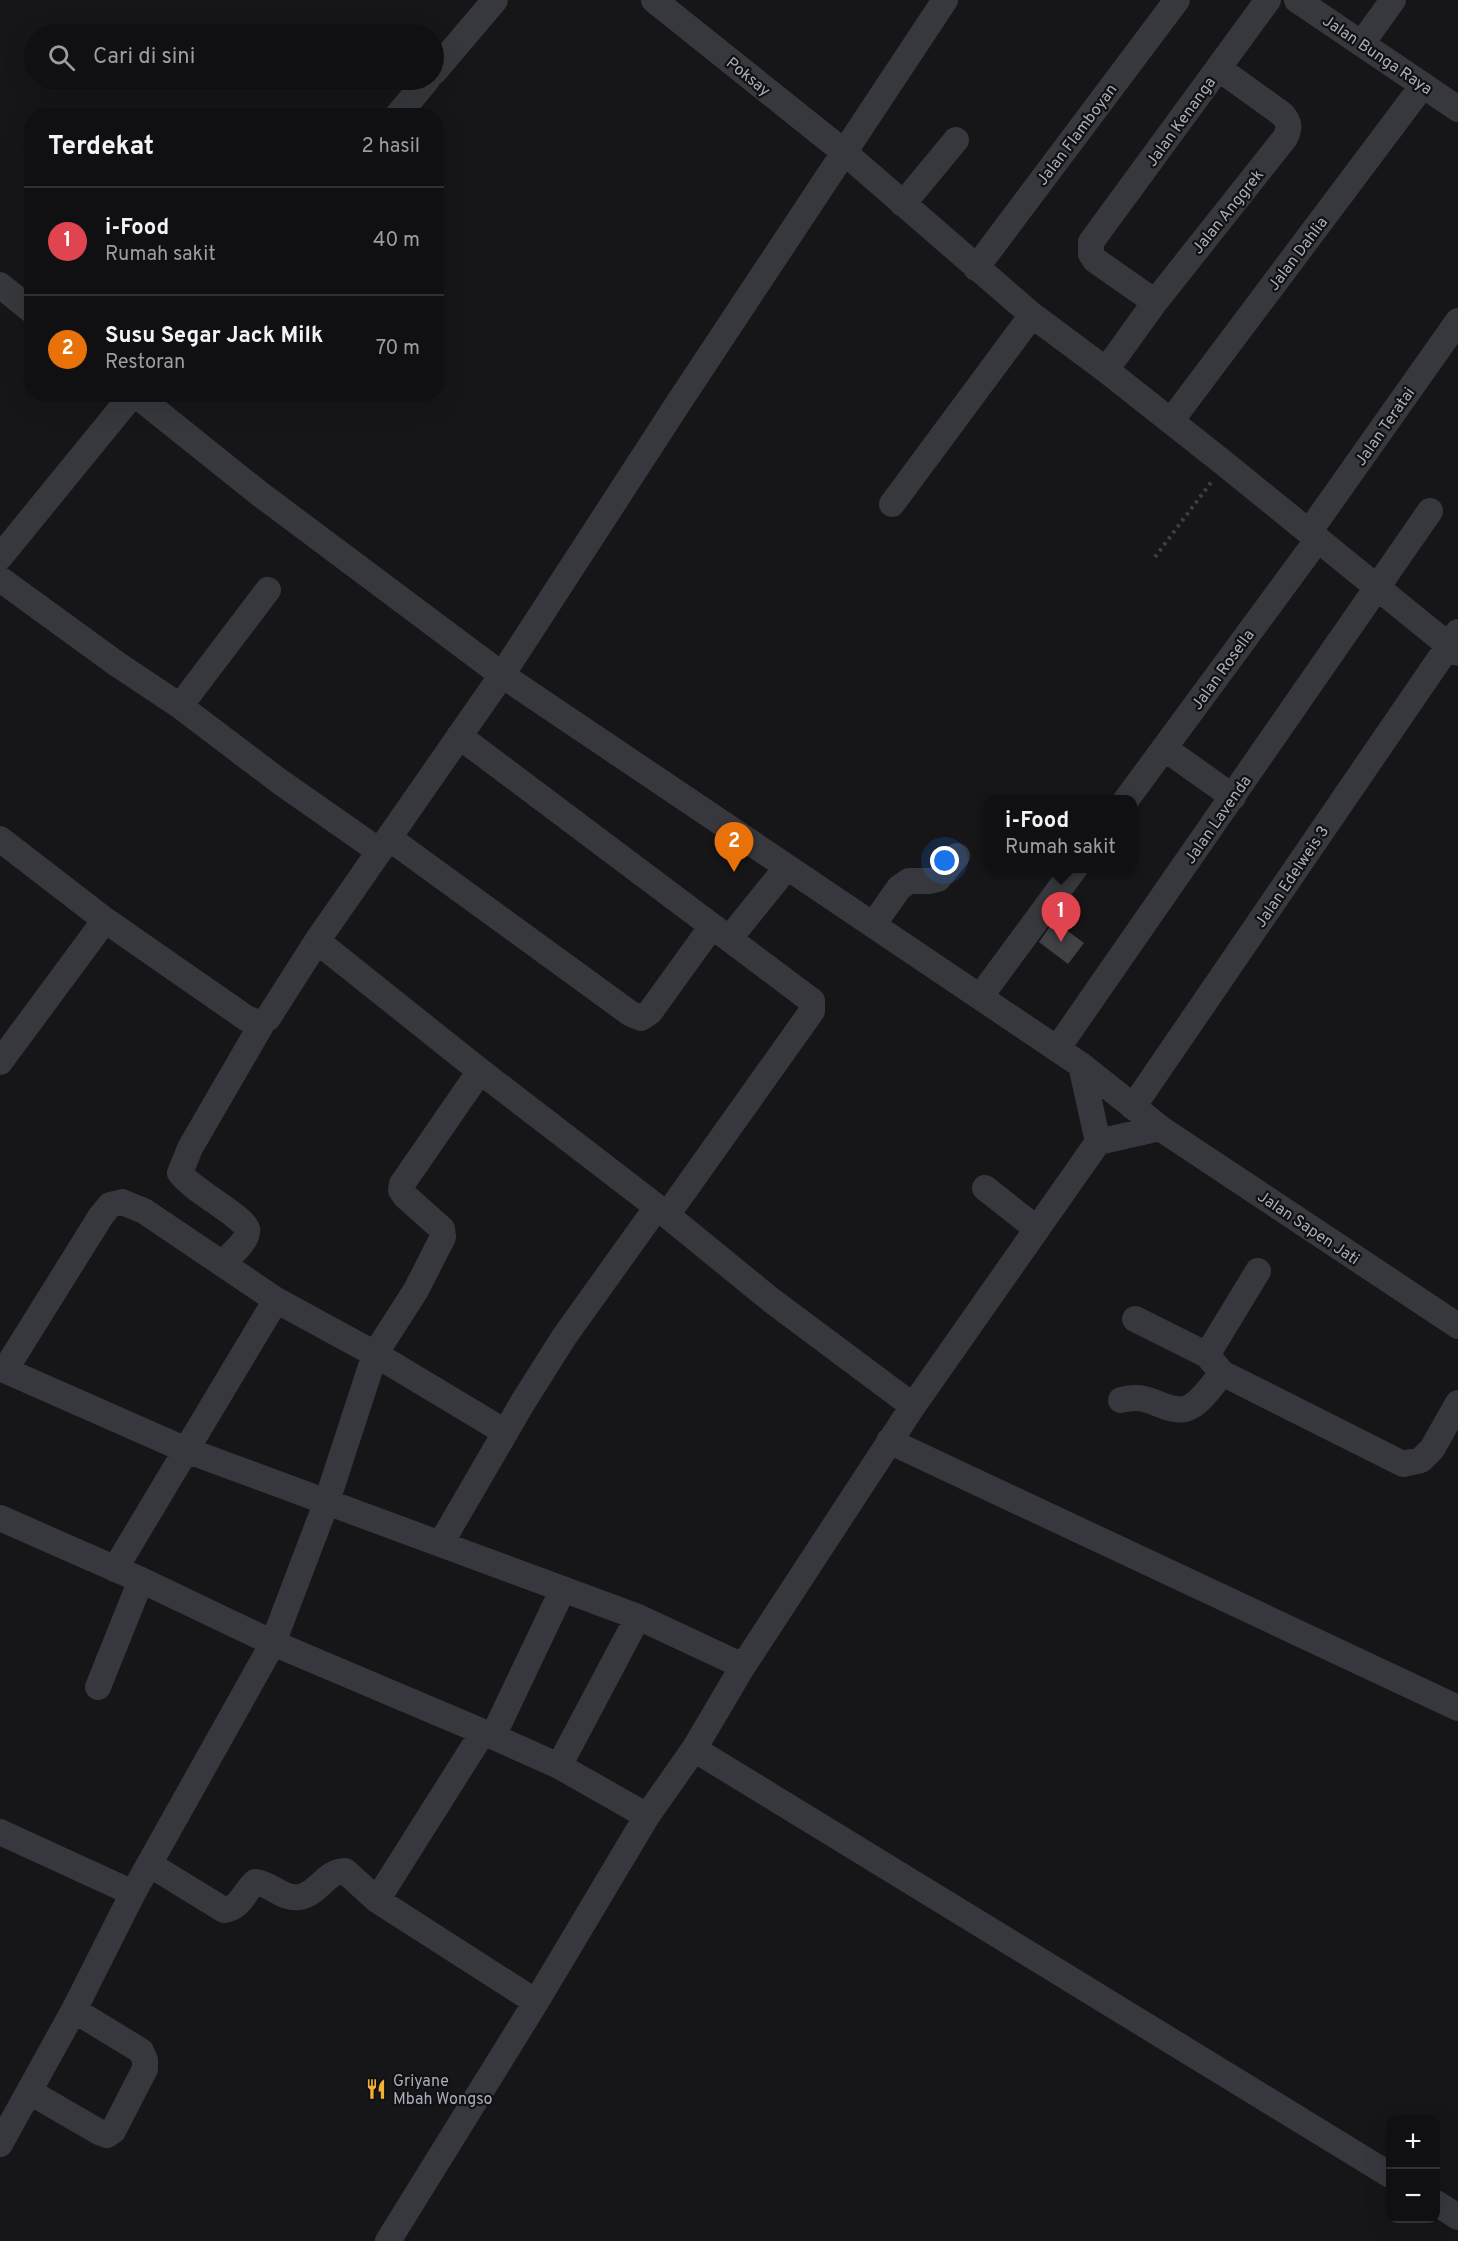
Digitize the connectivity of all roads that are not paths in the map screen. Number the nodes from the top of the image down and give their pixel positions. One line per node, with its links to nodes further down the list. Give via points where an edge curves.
1 (495, 0): 9 (street)
2 (654, 0): 16 (street, Poksay)
3 (945, 0): 16 (street)
4 (1177, 0): 18 (street, Jalan Flamboyan)
5 (1268, 0): 10 (street, Jalan Kenanga)
6 (1298, 0): 8 (street, Jalan Bunga Raya)
7 (1393, 0): 8 (street)
8 (1362, 44): 11 (street, Jalan Bunga Raya)
9 (444, 60)
10 (1218, 68): 20 (street, Jalan Kenanga, via 1091,243 1090,254 1095,260); 20 (street, Jalan Anggrek, via 1282,114 1290,129)
11 (1423, 85): 14 (street, Jalan Bunga Raya); 27 (street, Jalan Dahlia)
12 (419, 90): 13 (street)
13 (404, 108)
14 (1458, 109)
15 (956, 140): 17 (street)
16 (844, 152): 17 (street, Poksay); 36 (street)
17 (903, 204): 18 (street, Poksay)
18 (976, 268): 22 (street, Poksay)
19 (0, 285): 21 (street)
20 (1155, 302): 24 (street, Jalan Anggrek)
21 (24, 304)
22 (1032, 315): 24 (street, Poksay); 28 (street)
23 (1458, 321): 30 (street, Jalan Teratai)
24 (1106, 370): 27 (street, Poksay)
25 (127, 402): 31 (street)
26 (144, 402): 36 (street, Jalan Sapen Jati)
27 (1171, 422): 30 (street, Poksay)
28 (892, 504)
29 (1430, 512): 33 (street, Jalan Lavenda)
30 (1314, 535): 33 (street, Poksay); 39 (street, Jalan Rosella)
31 (0, 557)
32 (0, 579): 37 (street)
33 (1376, 587): 35 (street, Poksay); 41 (street, Jalan Lavenda)
34 (268, 590): 37 (street)
35 (1455, 643): 57 (street, Jalan Edelweis 3)
36 (501, 675): 38 (street); 45 (street, Jalan Sapen Jati)
37 (180, 706): 43 (street, via 279,781)
38 (459, 736): 43 (street); 49 (street)
39 (1164, 748): 40 (street, Jalan Rosella); 41 (street)
40 (1130, 795)
41 (1233, 797): 53 (street, Jalan Lavenda)
42 (0, 839): 47 (street)
43 (384, 844): 49 (street, via 641,1018); 50 (street)
44 (957, 856): 48 (street, via 938,879 909,881 899,888)
45 (787, 867): 48 (street, Jalan Sapen Jati); 49 (street)
46 (1071, 873): 51 (street)
47 (105, 920): 52 (street, via 246,1018); 54 (street)
48 (873, 925): 51 (street, Jalan Sapen Jati)
49 (721, 933): 61 (street, via 810,998 813,1007)
50 (317, 941): 52 (street); 56 (street)
51 (980, 997): 53 (street, Jalan Sapen Jati)
52 (263, 1022): 63 (street, via 190,1148 180,1173 186,1182 243,1221 246,1237)
53 (1057, 1049): 55 (street, Jalan Sapen Jati)
54 (0, 1062)
55 (1081, 1065): 57 (street, Jalan Sapen Jati); 59 (street)
56 (480, 1071): 61 (street); 68 (street, via 402,1184 405,1196 444,1233 416,1290)
57 (1133, 1107): 58 (street, Jalan Sapen Jati)
58 (1160, 1128): 59 (street); 67 (street, Jalan Sapen Jati)
59 (1098, 1142): 62 (street)
60 (985, 1188): 62 (street)
61 (662, 1211): 73 (street, via 771,1300); 74 (street, via 564,1337)
62 (1037, 1229): 73 (street)
63 (224, 1263): 65 (street); 70 (street, via 144,1211 122,1203 110,1205)
64 (1258, 1271): 69 (street)
65 (276, 1300): 68 (street); 76 (street)
66 (1135, 1319): 69 (street)
67 (1458, 1326)
68 (375, 1354): 74 (street); 77 (street)
69 (1215, 1364): 71 (street, via 1202,1397 1191,1407 1182,1410 1144,1398); 72 (street, via 1403,1464 1421,1460 1432,1449)
70 (2, 1369): 76 (street)
71 (1121, 1400)
72 (1458, 1403)
73 (913, 1407): 75 (street)
74 (505, 1432): 79 (street)
75 (889, 1441): 85 (street); 87 (street)
76 (186, 1450): 77 (street); 80 (street)
77 (327, 1501): 79 (street); 84 (street)
78 (0, 1518): 80 (street)
79 (441, 1543): 82 (street)
80 (115, 1569): 81 (street)
81 (141, 1580): 84 (street); 86 (street)
82 (563, 1589): 83 (street); 88 (street)
83 (638, 1617): 85 (street); 90 (street)
84 (273, 1643): 88 (street); 93 (street)
85 (743, 1666): 89 (street)
86 (98, 1687)
87 (1458, 1708)
88 (488, 1734): 90 (street); 95 (street)
89 (694, 1749): 91 (street); 100 (street)
90 (559, 1766): 91 (street)
91 (647, 1816): 96 (street)
92 (0, 1832): 94 (street)
93 (149, 1864): 94 (street); 95 (street, via 224,1910 239,1904 255,1882 299,1898 339,1871 345,1871)
94 (133, 1893): 97 (street)
95 (377, 1900): 96 (street)
96 (536, 2002): 103 (street)
97 (74, 2010): 98 (street); 98 (street, via 141,2051 145,2060 145,2069 113,2131 107,2135 99,2132)
98 (30, 2092): 99 (street)
99 (0, 2144)
100 (1386, 2173)
101 (1440, 2206): 102 (street)
102 (1458, 2217)
103 (388, 2241)

